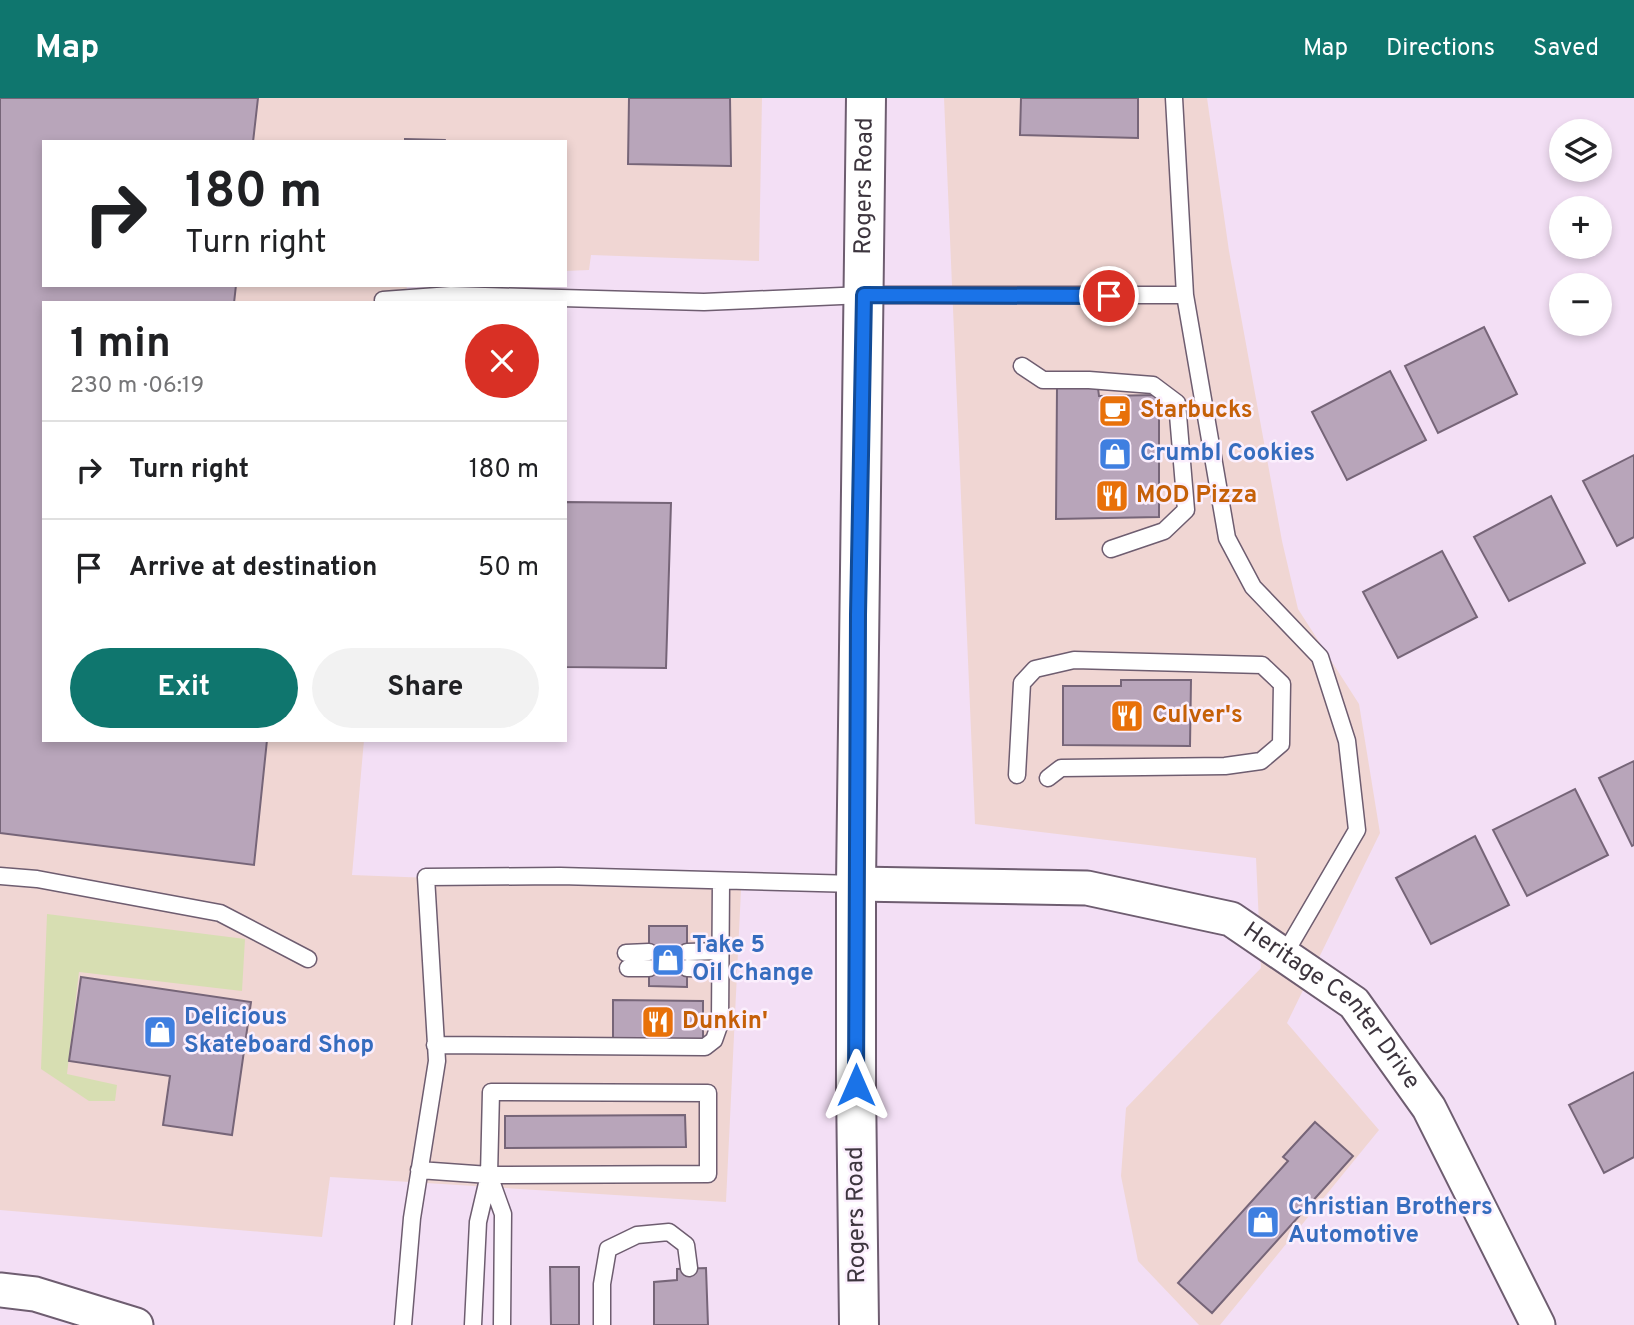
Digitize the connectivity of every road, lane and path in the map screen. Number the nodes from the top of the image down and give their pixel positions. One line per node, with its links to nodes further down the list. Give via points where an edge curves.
1 (866, 98): 3 (main road, Rogers Road)
2 (1174, 98): 4 (lane)
3 (864, 295): 4 (lane); 5 (lane, via 704,302 451,295); 12 (main road, Rogers Road)
4 (1185, 295): 14 (lane, via 1227,538 1253,587 1320,657 1347,741 1357,830)
5 (383, 300)
6 (1022, 366): 7 (lane, via 1043,380 1153,385 1177,403 1186,510 1164,531)
7 (1111, 549)
8 (1017, 775): 9 (lane, via 1022,683 1035,668 1074,660 1262,665 1282,684 1281,744 1261,761 1225,766 1060,768)
9 (1048, 778)
10 (0, 876): 15 (lane, via 37,878 220,913)
11 (721, 881): 12 (lane); 13 (lane); 19 (lane, via 426,877)
12 (856, 884): 14 (street, Heritage Center Drive, via 1087,888 1231,919); 29 (main road, Rogers Road)
13 (720, 951): 18 (lane); 18 (lane, via 687,960)
14 (1284, 956): 30 (street, Heritage Center Drive, via 1354,1003 1429,1108)
15 (308, 959)
16 (649, 960): 17 (lane)
17 (627, 961)
18 (720, 969): 19 (lane, via 720,1023 714,1040 705,1047)
19 (435, 1045): 20 (lane, via 437,1061)
20 (419, 1170): 21 (lane); 25 (lane)
21 (489, 1175): 21 (lane, via 708,1174 708,1093 491,1092); 26 (lane, via 478,1222); 27 (lane, via 503,1214)
22 (689, 1268): 28 (lane, via 687,1245 669,1232 637,1235 608,1249 601,1284)
23 (0, 1290): 24 (street, via 35,1294)
24 (136, 1325)
25 (404, 1325)
26 (473, 1325)
27 (502, 1325)
28 (602, 1325)
29 (859, 1325)
30 (1538, 1325)

